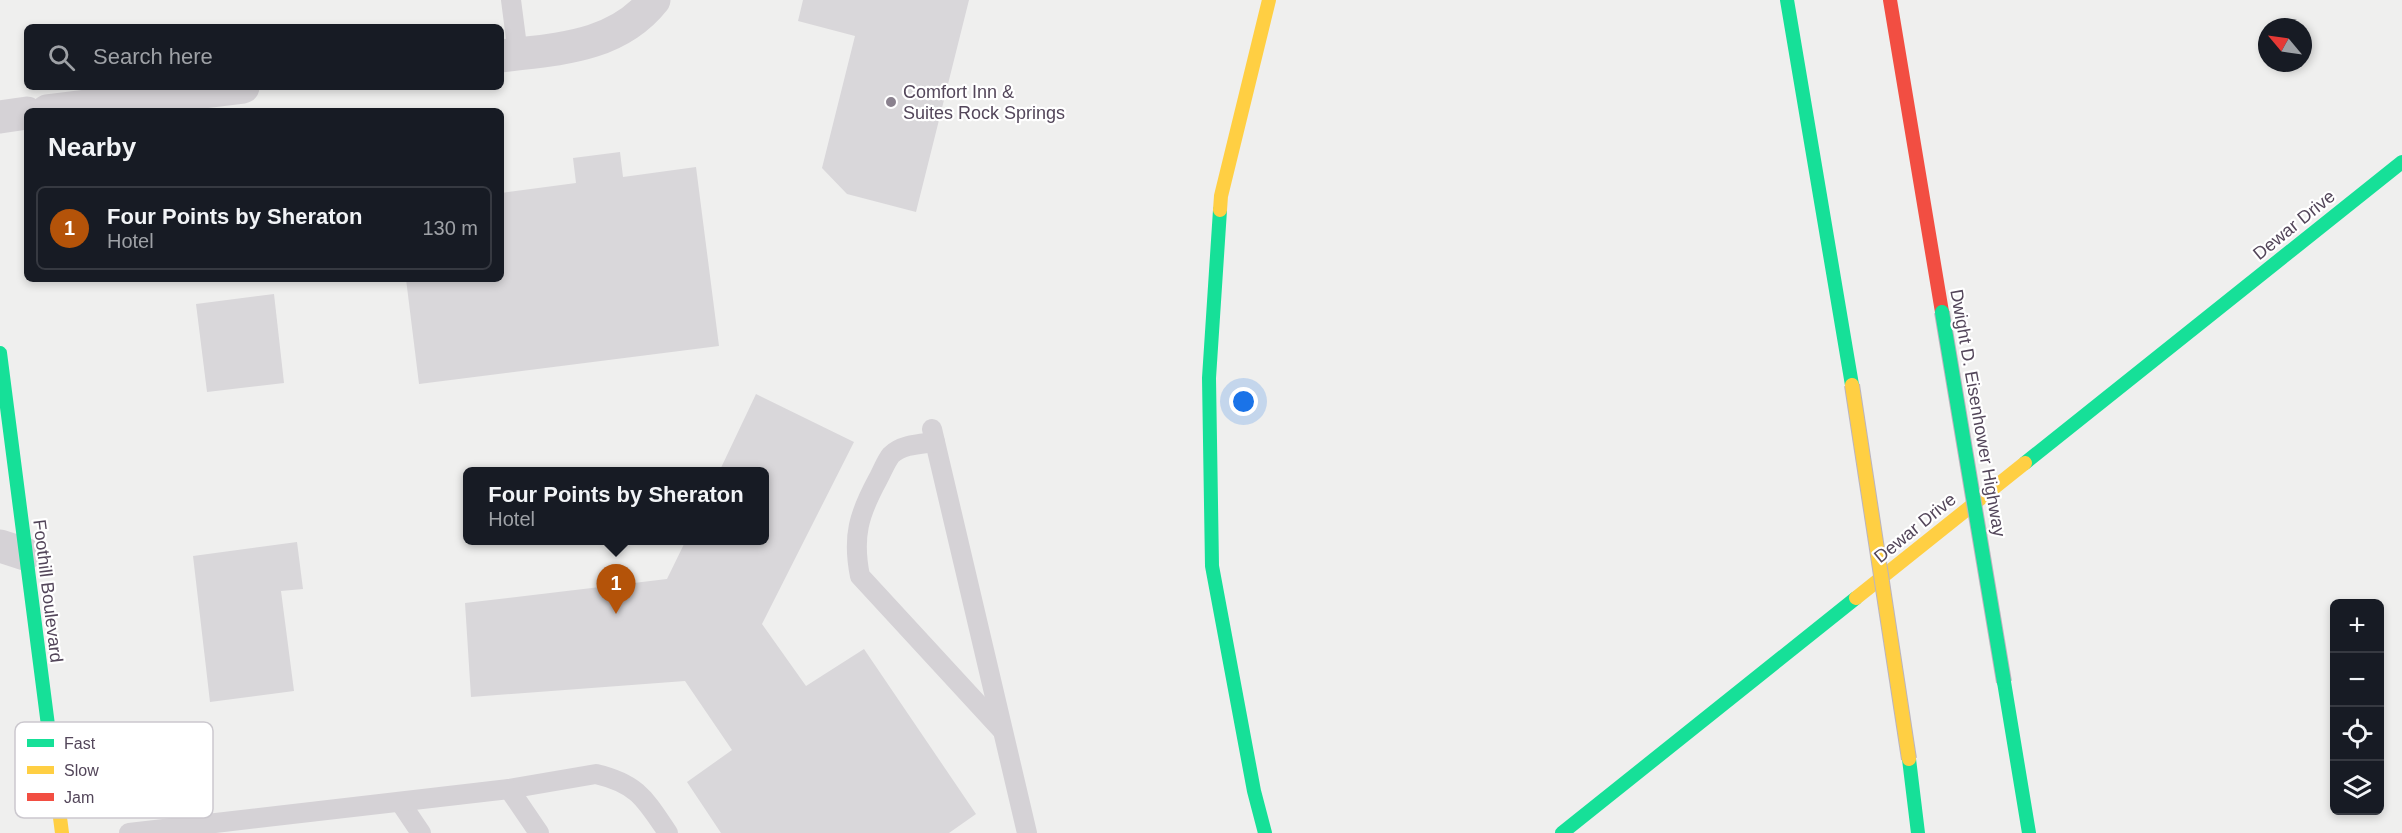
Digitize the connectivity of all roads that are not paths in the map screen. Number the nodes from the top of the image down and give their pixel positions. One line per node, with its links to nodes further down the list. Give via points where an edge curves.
1 (511, 0): 6 (lane)
2 (654, 0): 6 (street, via 617,31 583,46)
3 (1269, 0): 26 (main road, via 1221,196 1209,378 1212,566)
4 (1787, 0): 28 (main road, bridge, via 1852,385)
5 (1890, 0): 29 (main road, Dwight D. Eisenhower Highway, bridge)
6 (509, 55)
7 (218, 90): 8 (street)
8 (72, 108)
9 (24, 114): 10 (street)
10 (0, 117)
11 (2402, 162): 27 (main road, Dewar Drive)
12 (0, 352): 13 (main road, Foothill Boulevard)
13 (13, 550): 14 (main road, Foothill Boulevard)
14 (43, 722)
15 (1003, 731): 15 (lane, via 934,435 892,455 863,507 856,532 860,576); 25 (lane)
16 (509, 789): 17 (lane); 23 (lane); 24 (lane, via 596,774 609,777 644,797)
17 (400, 802): 19 (lane); 22 (lane)
18 (59, 818): 20 (main road, Foothill Boulevard)
19 (215, 828): 21 (lane)
20 (62, 833)
21 (129, 833)
22 (421, 833)
23 (539, 833)
24 (668, 833)
25 (1027, 833)
26 (1265, 833)
27 (1562, 833)
28 (1918, 833)
29 (2029, 833)

